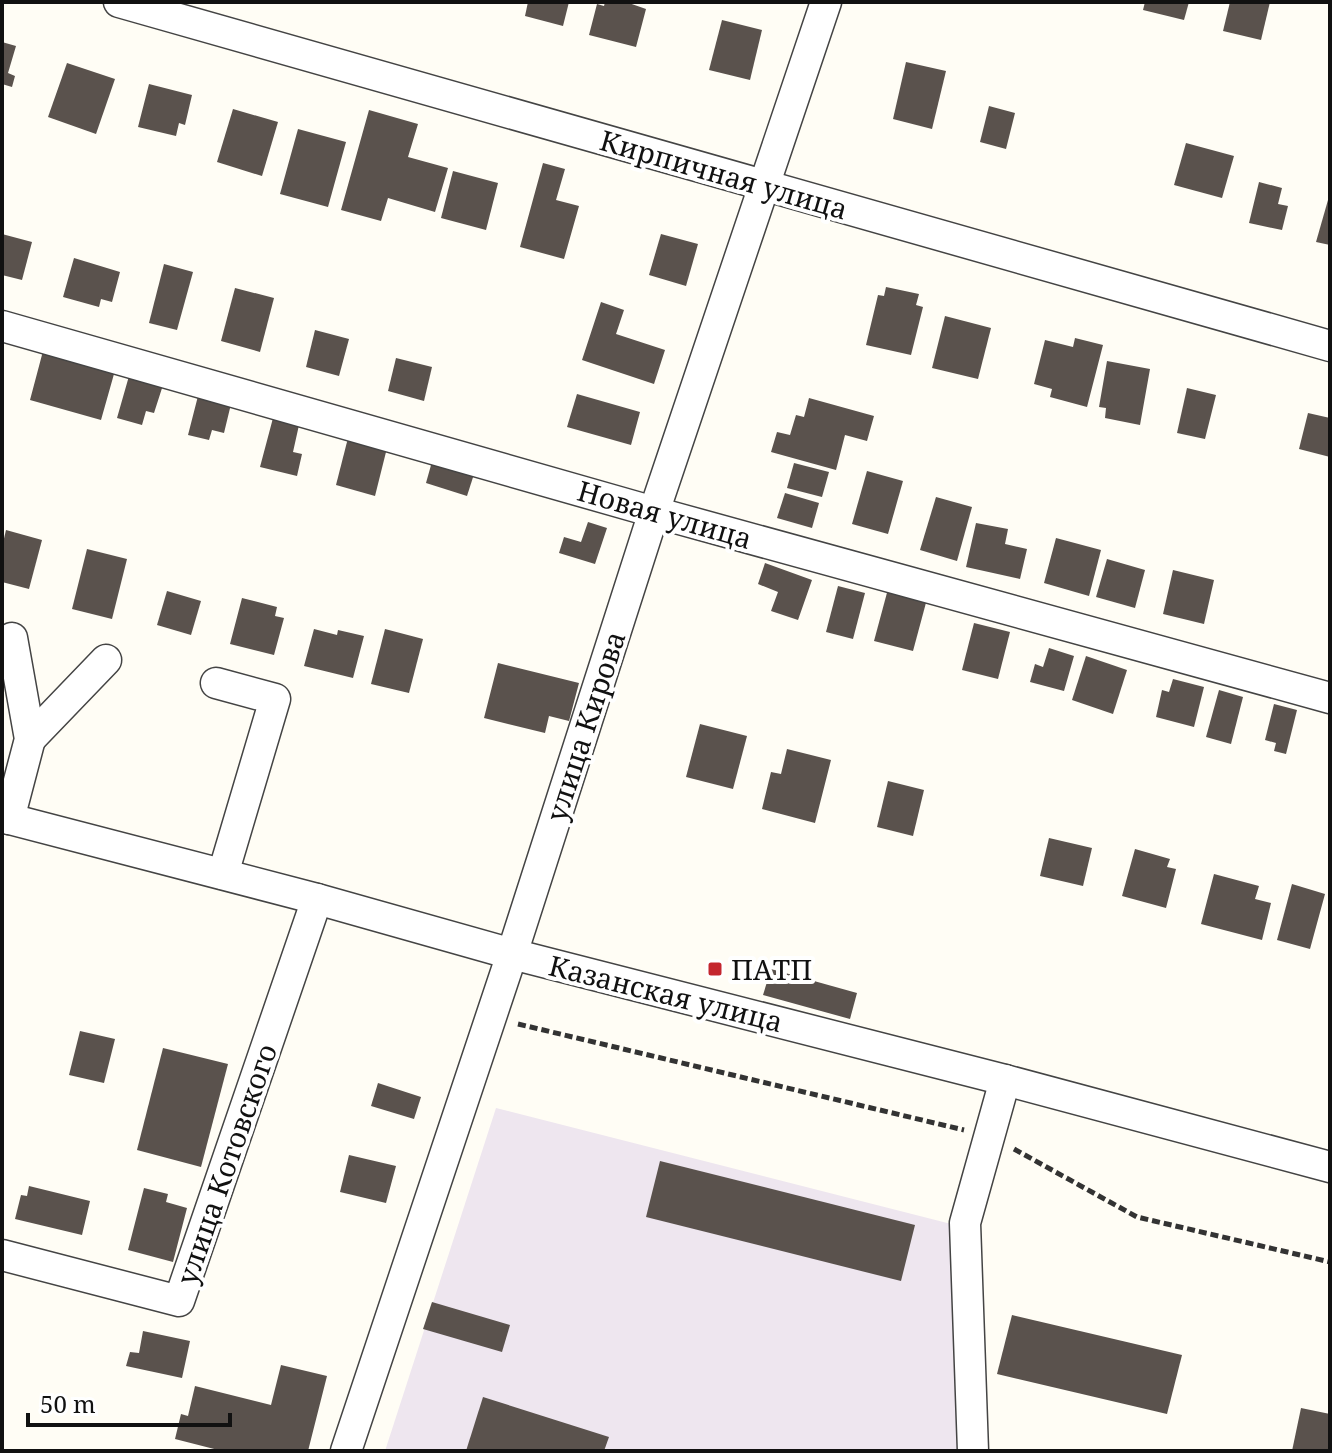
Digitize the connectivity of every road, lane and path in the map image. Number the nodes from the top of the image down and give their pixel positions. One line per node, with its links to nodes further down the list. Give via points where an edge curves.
1 (119, 2): 3 (street, Кирпичная улица)
2 (826, 2): 3 (street, улица Кирова)
3 (766, 186): 5 (street, Кирпичная улица); 6 (street, улица Кирова)
4 (2, 326): 6 (street, Новая улица)
5 (1330, 346)
6 (654, 512): 10 (street, Новая улица); 15 (street, улица Кирова)
7 (12, 638): 11 (street)
8 (106, 660): 11 (street)
9 (216, 683): 13 (street, via 275,699)
10 (1330, 698)
11 (30, 739): 12 (street)
12 (6, 818): 13 (street, Казанская улица)
13 (223, 874): 14 (street, Казанская улица)
14 (317, 899): 15 (street, Казанская улица); 20 (street, улица Котовского, via 179,1301)
15 (512, 954): 16 (street, улица Кирова); 17 (street, Казанская улица)
16 (491, 1018): 18 (path); 22 (street, улица Кирова)
17 (1005, 1080): 18 (street); 19 (street, Казанская улица)
18 (990, 1136): 21 (path, via 1137,1217); 23 (street, via 965,1223)
19 (1330, 1167)
20 (2, 1255)
21 (1330, 1262)
22 (346, 1451)
23 (973, 1451)

